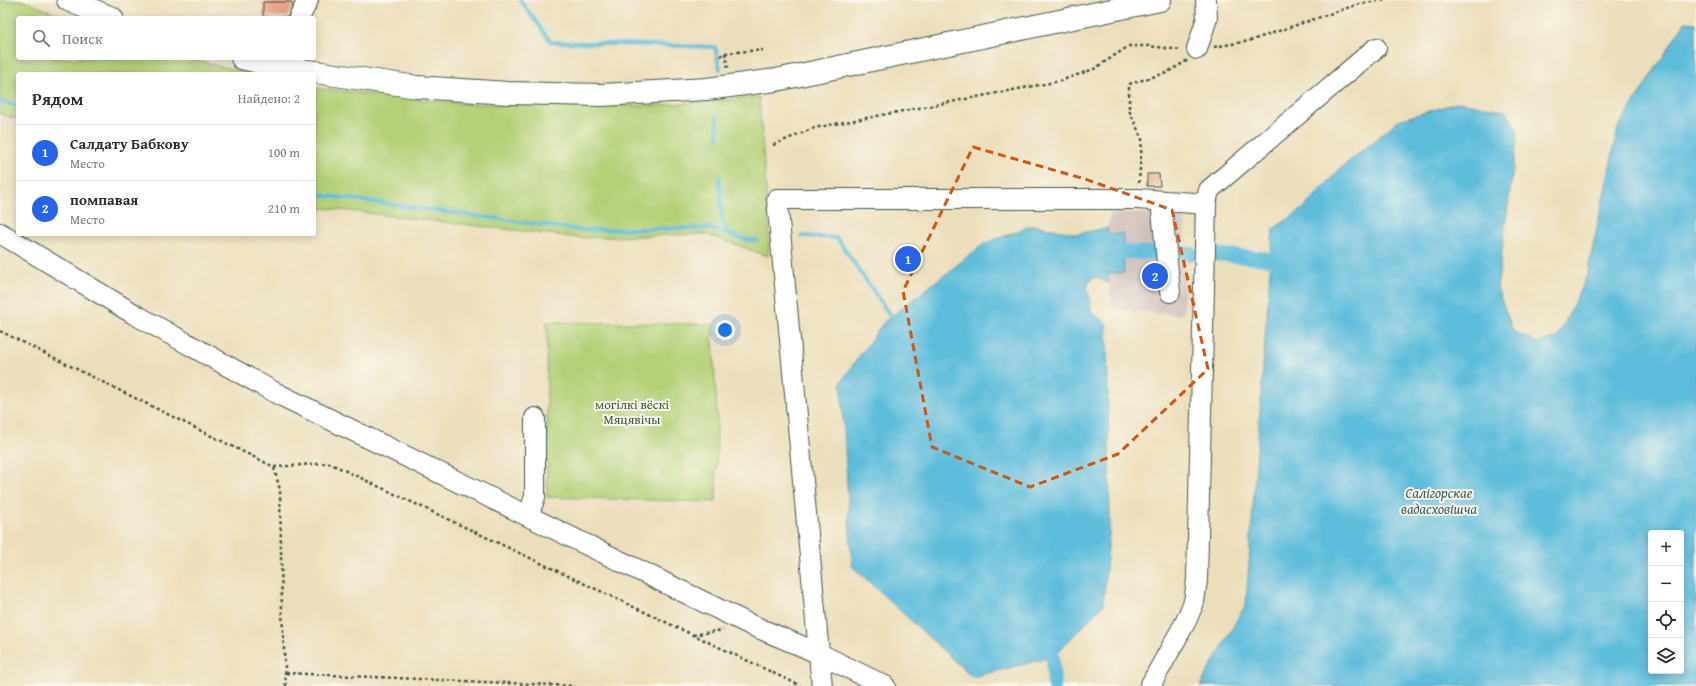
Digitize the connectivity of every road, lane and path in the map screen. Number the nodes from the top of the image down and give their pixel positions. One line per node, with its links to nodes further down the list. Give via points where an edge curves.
1 (68, 0): 6 (main road)
2 (308, 0): 7 (street)
3 (1160, 0): 14 (main road, via 776,80 707,89 602,95 508,93 417,86)
4 (1206, 0): 10 (street, via 1207,18)
5 (1384, 0): 10 (path, via 1359,4 1249,42)
6 (107, 16)
7 (300, 16)
8 (1376, 48): 19 (street, via 1209,190)
9 (763, 50): 11 (path)
10 (1197, 50): 16 (path, via 1129,46 1094,69 1060,81 814,128); 17 (path, via 1192,57 1166,74 1129,84 1129,110 1142,139)
11 (725, 53): 12 (path); 15 (path)
12 (720, 56)
13 (259, 60): 14 (main road)
14 (276, 62)
15 (727, 65)
16 (773, 145)
17 (1138, 199): 18 (street); 26 (street, via 777,199)
18 (1161, 201): 19 (street); 21 (street)
19 (1206, 204): 33 (street, via 1197,580 1194,602 1186,621)
20 (0, 233): 25 (street, via 134,314 276,393)
21 (1170, 292)
22 (0, 331): 24 (path)
23 (535, 418): 25 (street, via 535,497)
24 (274, 468): 27 (path, via 280,490 282,613); 30 (path, via 329,463)
25 (528, 516): 26 (street, via 751,624)
26 (818, 653): 31 (street); 32 (street)
27 (286, 672): 28 (path); 29 (path)
28 (286, 686)
29 (574, 686)
30 (801, 686)
31 (822, 686)
32 (885, 686)
33 (1150, 686)

